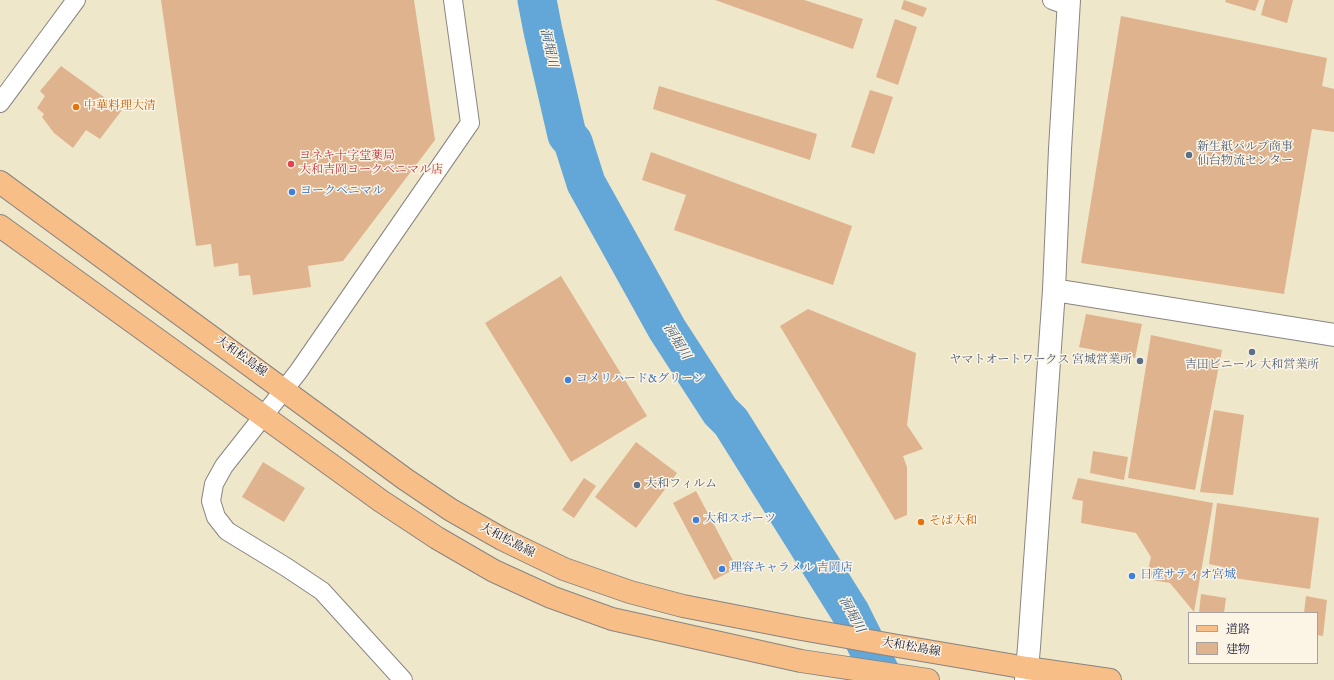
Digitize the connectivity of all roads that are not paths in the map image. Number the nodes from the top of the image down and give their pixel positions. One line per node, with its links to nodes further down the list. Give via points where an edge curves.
1 (76, 0): 4 (street)
2 (453, 0): 9 (street, via 470,122)
3 (1064, 2): 7 (street)
4 (0, 103)
5 (0, 182): 9 (main road, 大和松島線)
6 (0, 226): 10 (main road)
7 (1054, 290): 8 (street); 11 (street)
8 (1334, 335)
9 (285, 390): 10 (street); 11 (main road, 大和松島線, via 451,510 502,539 564,569 630,592 683,606 898,646)
10 (263, 417): 12 (main road, via 437,538 494,570 544,593 612,619 801,662); 13 (street, via 224,466 214,484 211,501 216,517 227,531 322,591)
11 (1026, 674): 14 (main road, 大和松島線)
12 (919, 678)
13 (403, 680)
14 (1110, 680)

